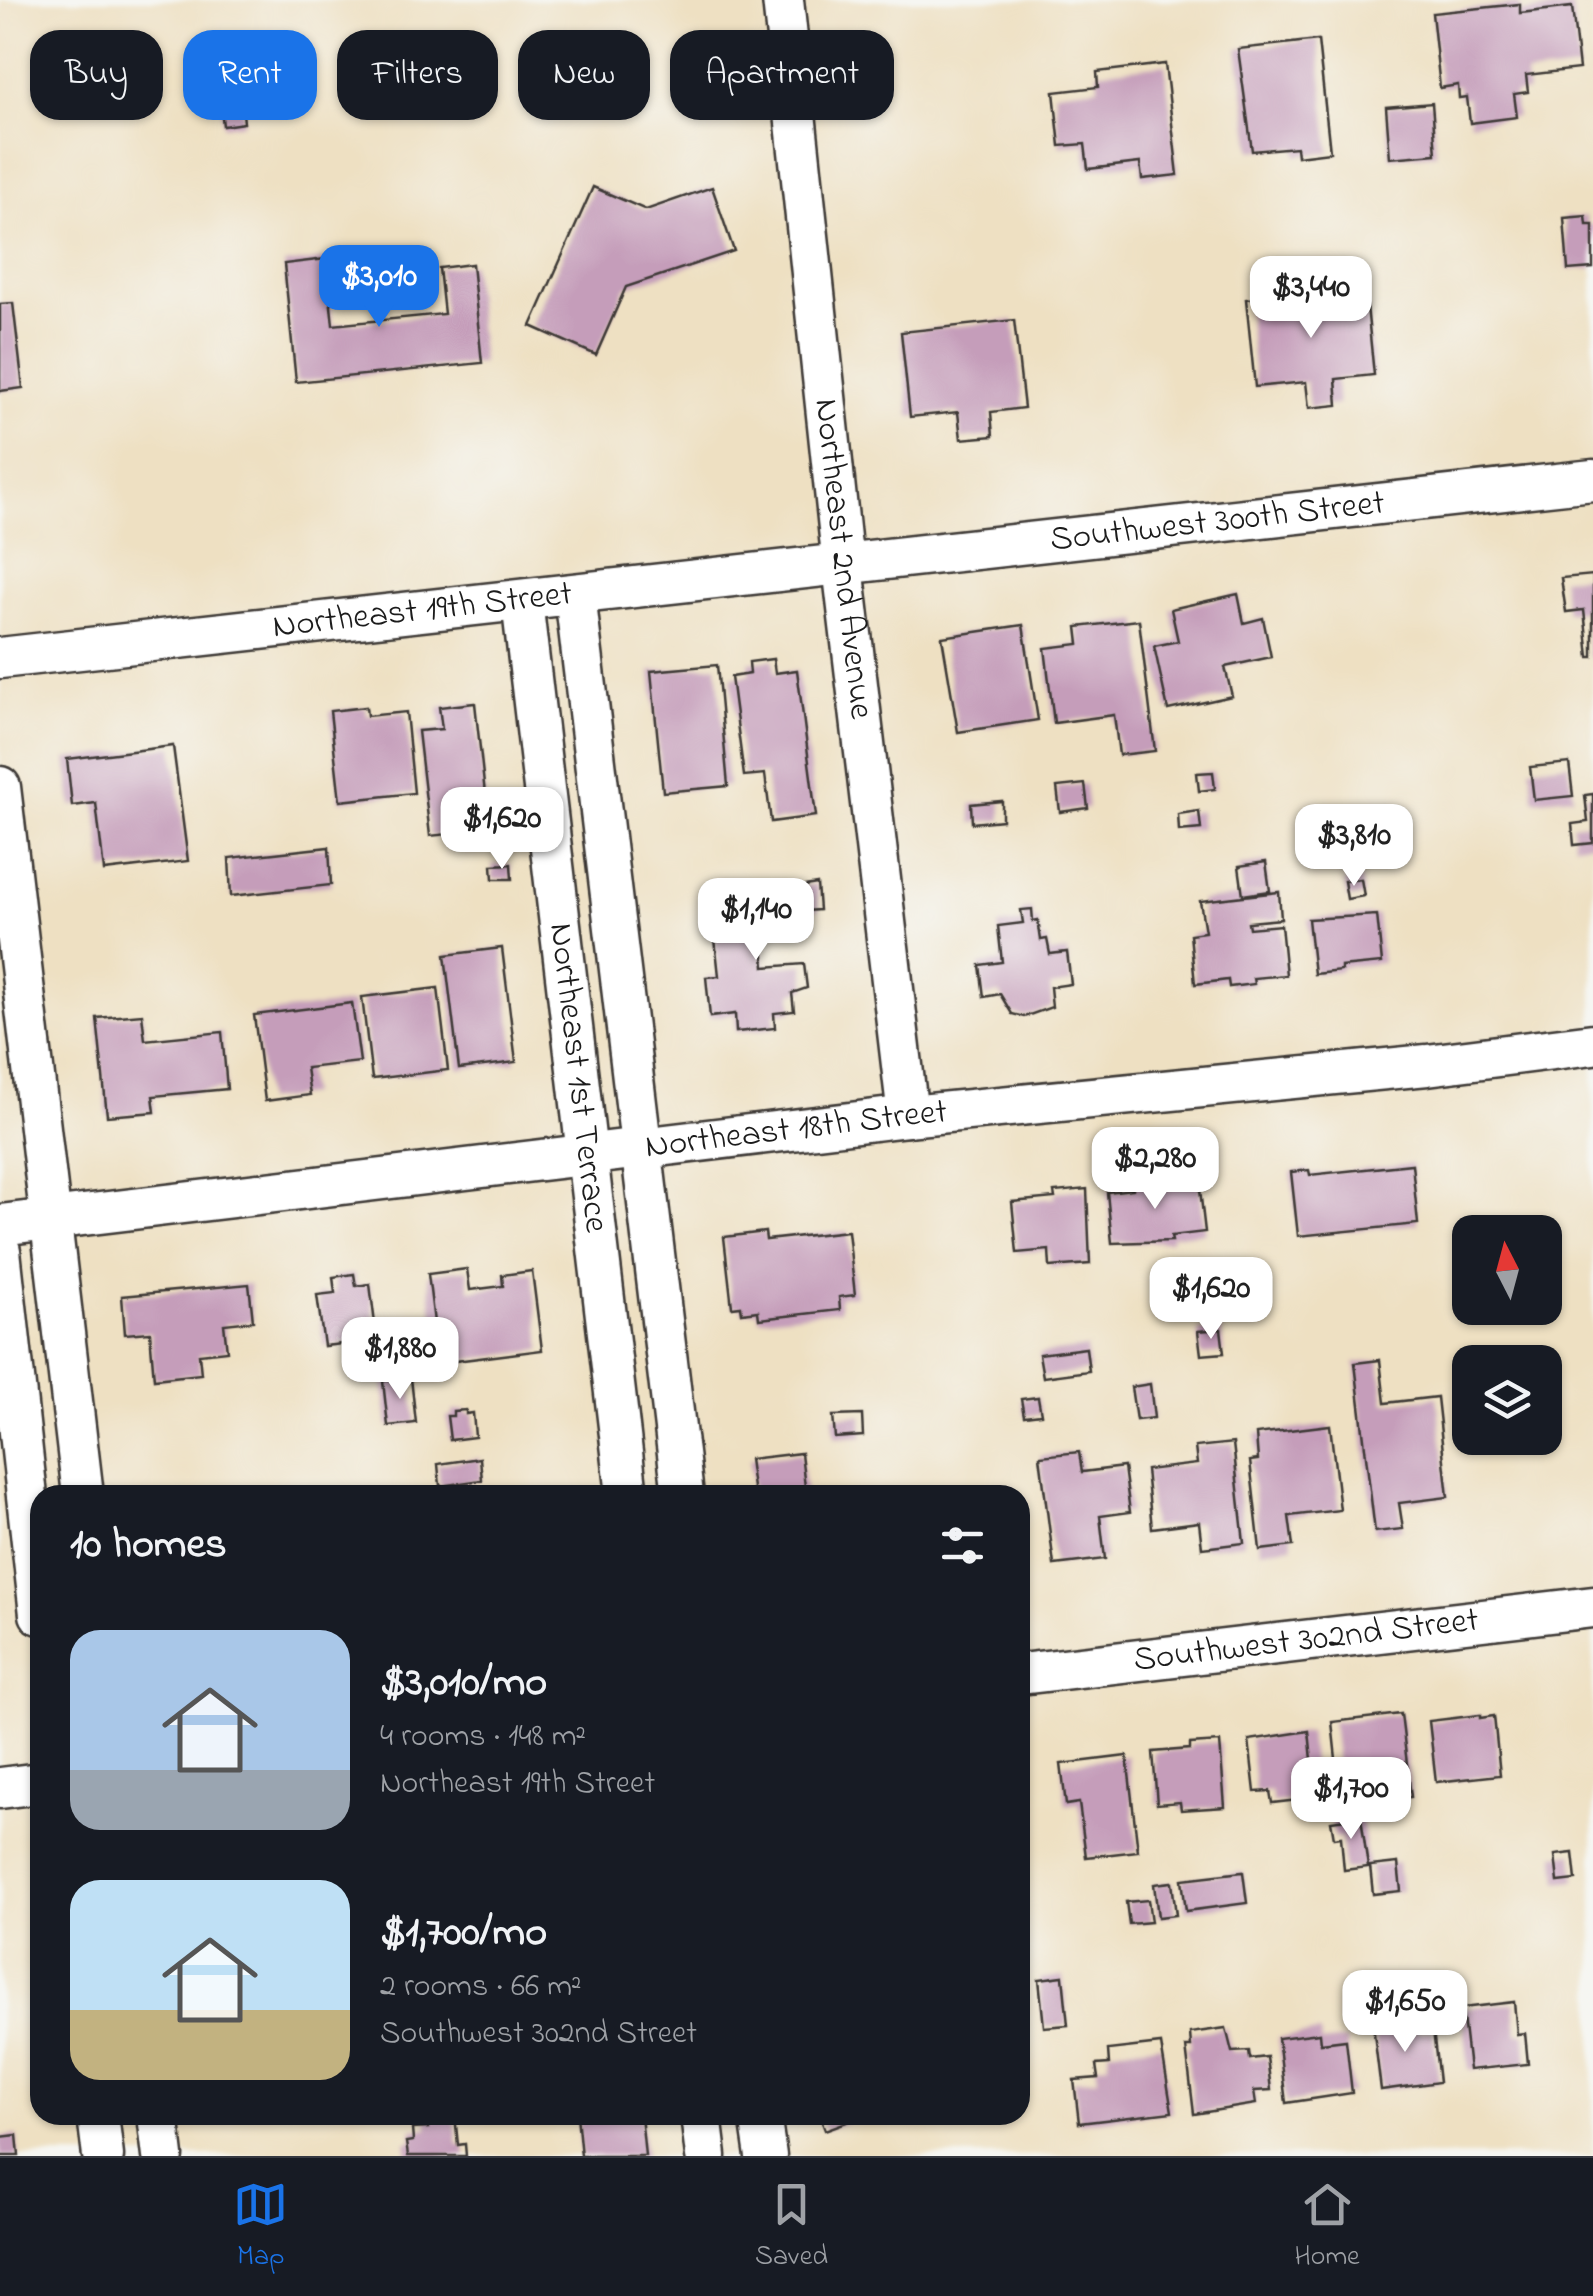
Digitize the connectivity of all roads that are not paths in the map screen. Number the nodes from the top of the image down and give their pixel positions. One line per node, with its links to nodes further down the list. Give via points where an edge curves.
1 (782, 0): 3 (street, Northeast 2nd Avenue)
2 (1593, 480): 3 (street, Southwest 300th Street)
3 (842, 566): 4 (street, Northeast 19th Street); 9 (street, Northeast 2nd Avenue)
4 (575, 595): 5 (street, Northeast 19th Street); 10 (street, Northeast 1st Terrace)
5 (522, 600): 6 (street, Northeast 19th Street); 11 (street, Northeast 1st Terrace)
6 (0, 658)
7 (0, 787): 12 (street)
8 (1593, 1044): 9 (street, Northeast 18th Street)
9 (908, 1116): 10 (street, Northeast 18th Street)
10 (641, 1148): 11 (street, Northeast 18th Street); 17 (street, Northeast 1st Terrace)
11 (588, 1154): 12 (street, Northeast 18th Street); 16 (street, Northeast 1st Terrace)
12 (50, 1220): 13 (street, Northeast 18th Street); 15 (street)
13 (0, 1225)
14 (0, 1251): 18 (street)
15 (83, 1485)
16 (626, 1485)
17 (682, 1485)
18 (30, 1523)
19 (1593, 1606): 20 (street, Southwest 302nd Street)
20 (1030, 1673)
21 (30, 1784): 22 (street)
22 (0, 1788)
23 (99, 2125): 27 (street)
24 (159, 2125): 28 (street)
25 (702, 2125): 29 (street)
26 (761, 2125): 30 (street)
27 (103, 2156)
28 (162, 2156)
29 (706, 2156)
30 (766, 2156)

